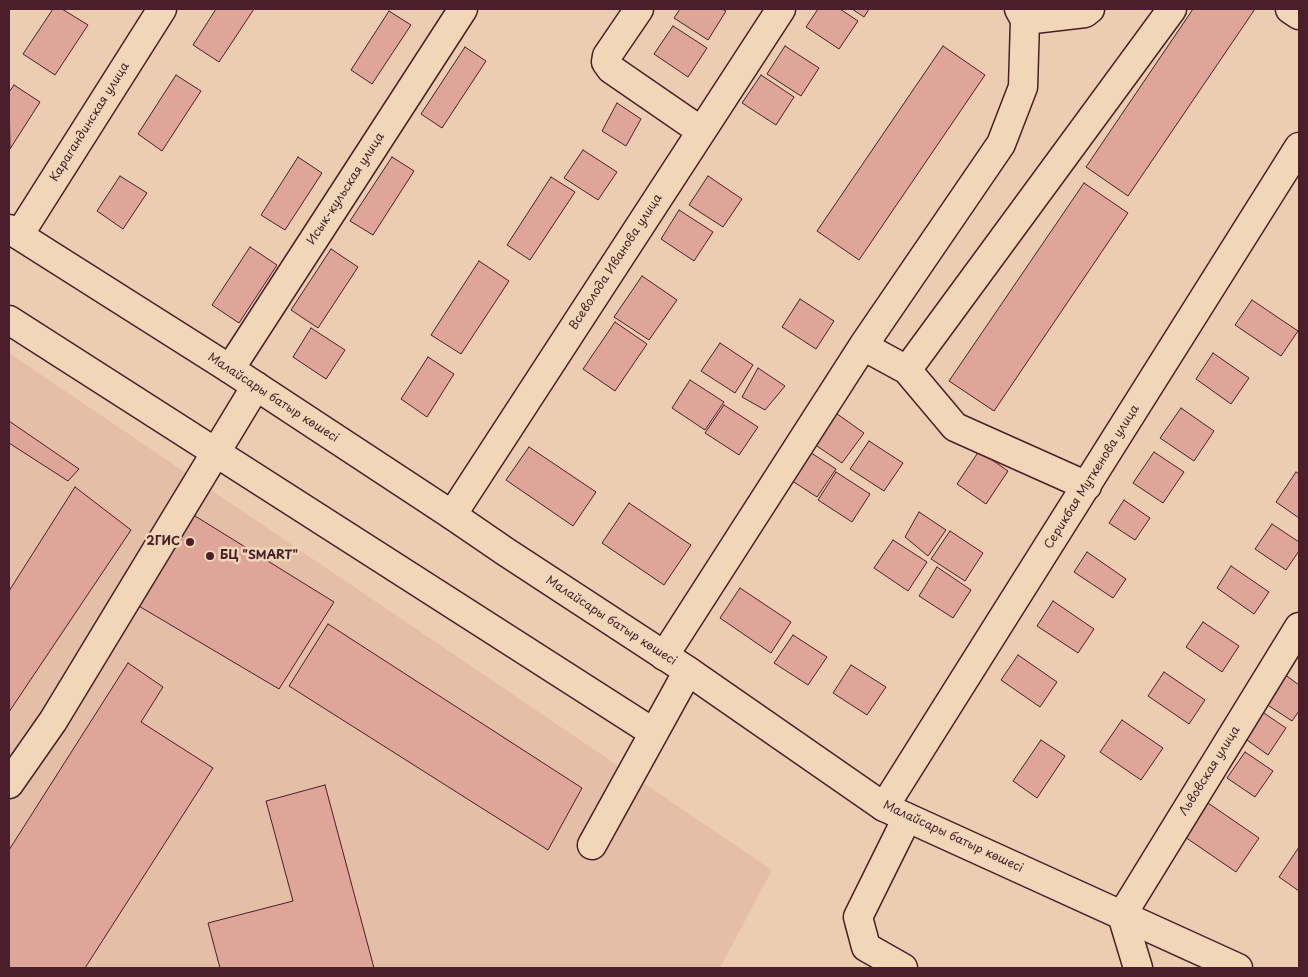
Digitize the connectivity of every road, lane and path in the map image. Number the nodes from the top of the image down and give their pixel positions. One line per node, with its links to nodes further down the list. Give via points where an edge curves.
1 (162, 9): 12 (street, Карагандинская улица)
2 (462, 9): 15 (street, Исык-кульская улица)
3 (639, 9): 10 (street, via 606,62 611,69)
4 (781, 9): 10 (street, Всеволода Иванова улица)
5 (1090, 9): 8 (street, via 1085,13)
6 (1172, 9): 16 (street)
7 (1290, 9): 9 (street)
8 (1022, 14): 14 (street, via 1023,87 1002,144)
9 (1299, 15)
10 (701, 131): 20 (street, Всеволода Иванова улица)
11 (1299, 147): 19 (street, Серикбая Муткенова улица)
12 (14, 232): 15 (street, Малайсары батыр көшесі)
13 (9, 320): 18 (street)
14 (863, 346): 16 (street); 22 (street)
15 (230, 369): 17 (street, Малайсары батыр көшесі)
16 (907, 370): 19 (street, via 955,427)
17 (256, 386): 18 (street); 20 (street, Малайсары батыр көшесі)
18 (216, 452): 24 (street); 25 (street, via 53,721)
19 (1087, 486): 26 (street, Серикбая Муткенова улица)
20 (452, 515): 22 (street, Малайсары батыр көшесі)
21 (1299, 627): 28 (street, Львовская улица)
22 (664, 656): 23 (street, Малайсары батыр көшесі)
23 (688, 671): 24 (street); 26 (street, Малайсары батыр көшесі)
24 (654, 733): 27 (street)
25 (9, 784)
26 (895, 812): 28 (street, Малайсары батыр көшесі); 29 (street, Серикбая Муткенова улица, via 858,918 866,947)
27 (592, 845)
28 (1122, 915): 30 (street); 31 (street, Малайсары батыр көшесі)
29 (903, 968)
30 (1138, 968)
31 (1238, 968)

